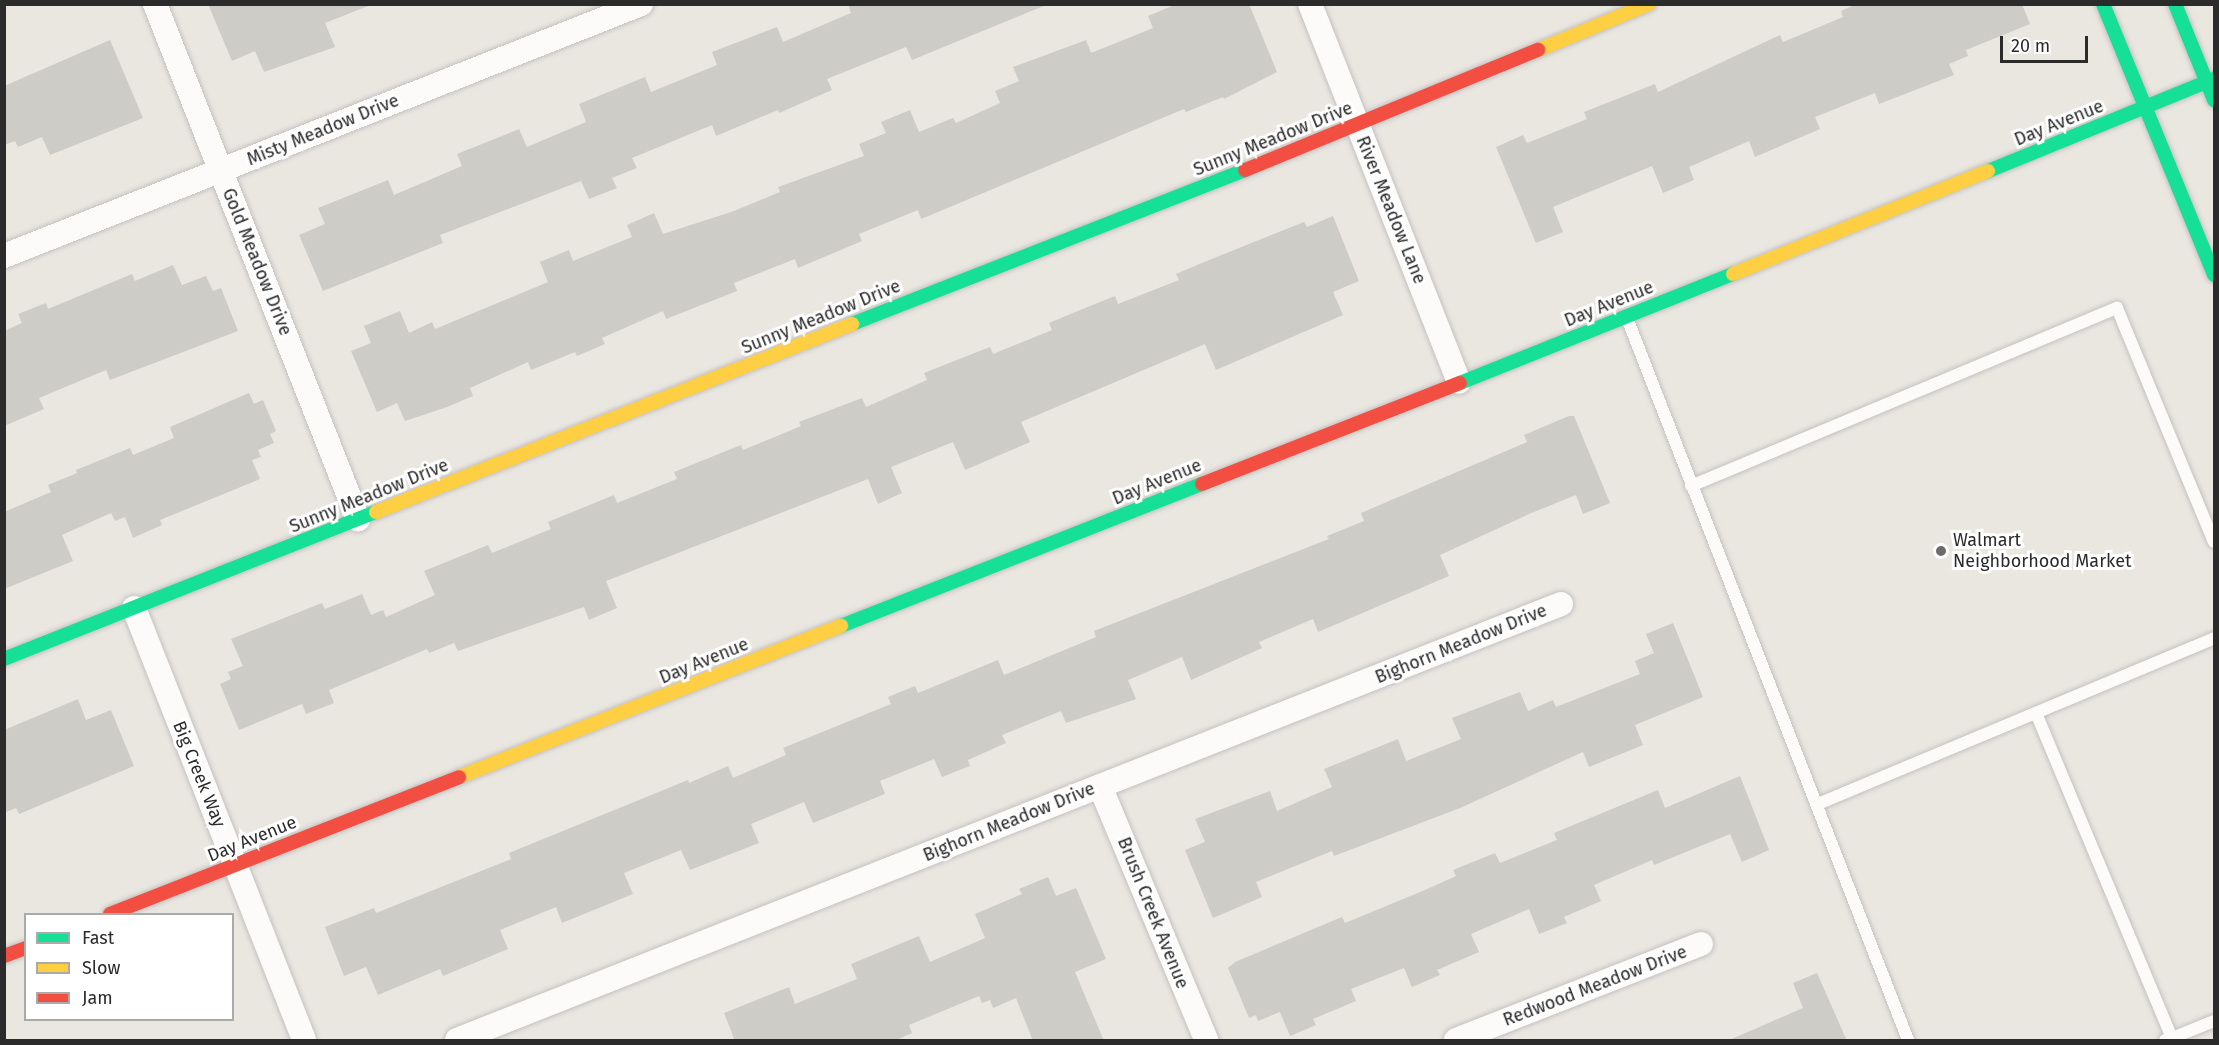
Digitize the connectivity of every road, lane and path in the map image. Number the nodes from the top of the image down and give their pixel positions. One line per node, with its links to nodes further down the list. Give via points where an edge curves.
1 (155, 4): 11 (street, Gold Meadow Drive)
2 (641, 4): 11 (street, Misty Meadow Drive)
3 (1310, 4): 10 (street, River Meadow Lane)
4 (1649, 4): 10 (street, Sunny Meadow Drive)
5 (2103, 4): 9 (street)
6 (2175, 4): 7 (street)
7 (2211, 80): 8 (street); 9 (street, Day Avenue)
8 (2214, 100)
9 (2145, 107): 13 (street); 14 (street, Day Avenue)
10 (1358, 125): 15 (street, River Meadow Lane); 17 (street, Sunny Meadow Drive)
11 (220, 171): 12 (street, Misty Meadow Drive); 17 (street, Gold Meadow Drive)
12 (4, 256)
13 (2214, 275)
14 (1627, 317): 15 (street, Day Avenue); 16 (lane)
15 (1459, 382): 26 (street, Day Avenue)
16 (1691, 486): 18 (lane, via 2117,308); 25 (lane)
17 (358, 519): 20 (street, Sunny Meadow Drive)
18 (2214, 542)
19 (1561, 604): 24 (street, Bighorn Meadow Drive)
20 (134, 608): 22 (street, Sunny Meadow Drive); 26 (street, Big Creek Way)
21 (2214, 638): 23 (lane)
22 (4, 659)
23 (2036, 713): 25 (lane); 32 (lane)
24 (1101, 786): 34 (street, Bighorn Meadow Drive); 35 (street, Brush Creek Avenue)
25 (1818, 804): 37 (lane)
26 (235, 865): 27 (street, Day Avenue); 33 (street, Big Creek Way)
27 (115, 913)
28 (1701, 944): 36 (street, Redwood Meadow Drive)
29 (24, 949): 30 (street)
30 (4, 956)
31 (2214, 1021): 32 (lane)
32 (2170, 1040)
33 (304, 1041)
34 (457, 1041)
35 (1206, 1041)
36 (1456, 1041)
37 (1908, 1041)

